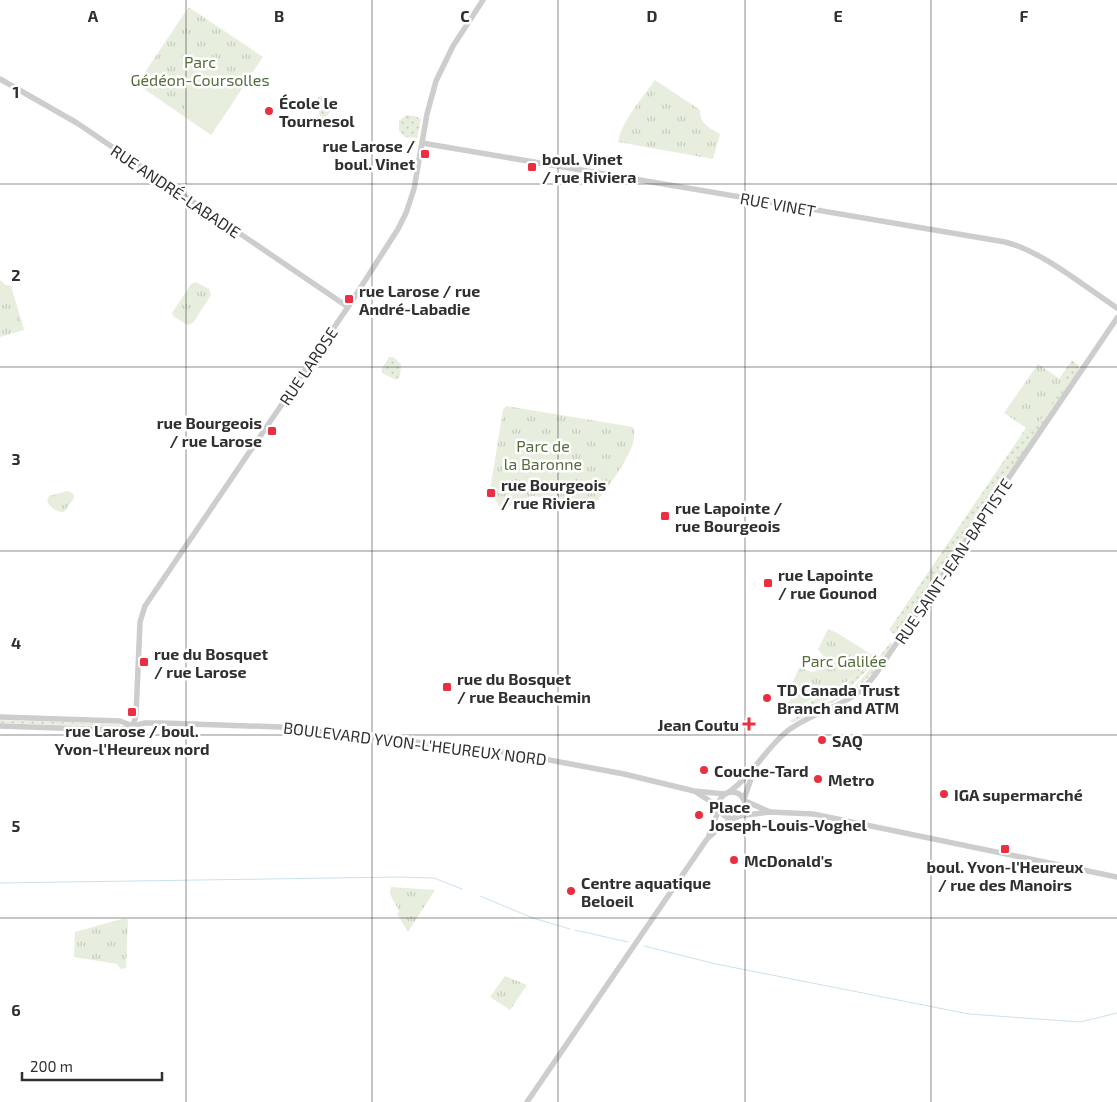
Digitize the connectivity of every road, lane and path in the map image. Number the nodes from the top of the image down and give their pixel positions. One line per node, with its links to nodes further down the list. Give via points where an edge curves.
1 (483, 0): 3 (street, RUE LAROSE, via 452,46 440,71 429,104)
2 (0, 79): 4 (street, RUE ANDRÉ-LABADIE, via 76,124)
3 (422, 143): 4 (street, RUE LAROSE, via 414,189 404,217); 5 (street, RUE VINET, via 1006,242 1036,254)
4 (348, 307): 9 (street, RUE LAROSE, via 145,606 140,622)
5 (1117, 308)
6 (1117, 318): 10 (street, RUE SAINT-JEAN-BAPTISTE, via 875,675 853,696 787,731)
7 (0, 717): 9 (street, BOULEVARD YVON-L'HEUREUX NORD, via 120,721)
8 (0, 726): 9 (street, BOULEVARD YVON-L'HEUREUX NORD, via 119,730)
9 (133, 726): 11 (street, BOULEVARD YVON-L'HEUREUX NORD, via 162,723 267,726 512,752)
10 (754, 768): 12 (street, RUE SAINT-JEAN-BAPTISTE); 13 (street, RUE SAINT-JEAN-BAPTISTE)
11 (694, 791): 12 (street, BOULEVARD YVON-L'HEUREUX NORD); 14 (street, BOULEVARD YVON-L'HEUREUX NORD)
12 (727, 793): 13 (street, via 737,793); 14 (street)
13 (744, 800): 15 (street); 16 (street, via 744,809)
14 (719, 808): 16 (street, via 724,815); 17 (street)
15 (770, 812): 16 (street); 18 (street, via 813,814)
16 (736, 817): 17 (street)
17 (707, 839): 19 (street)
18 (1117, 877)
19 (528, 1102)

